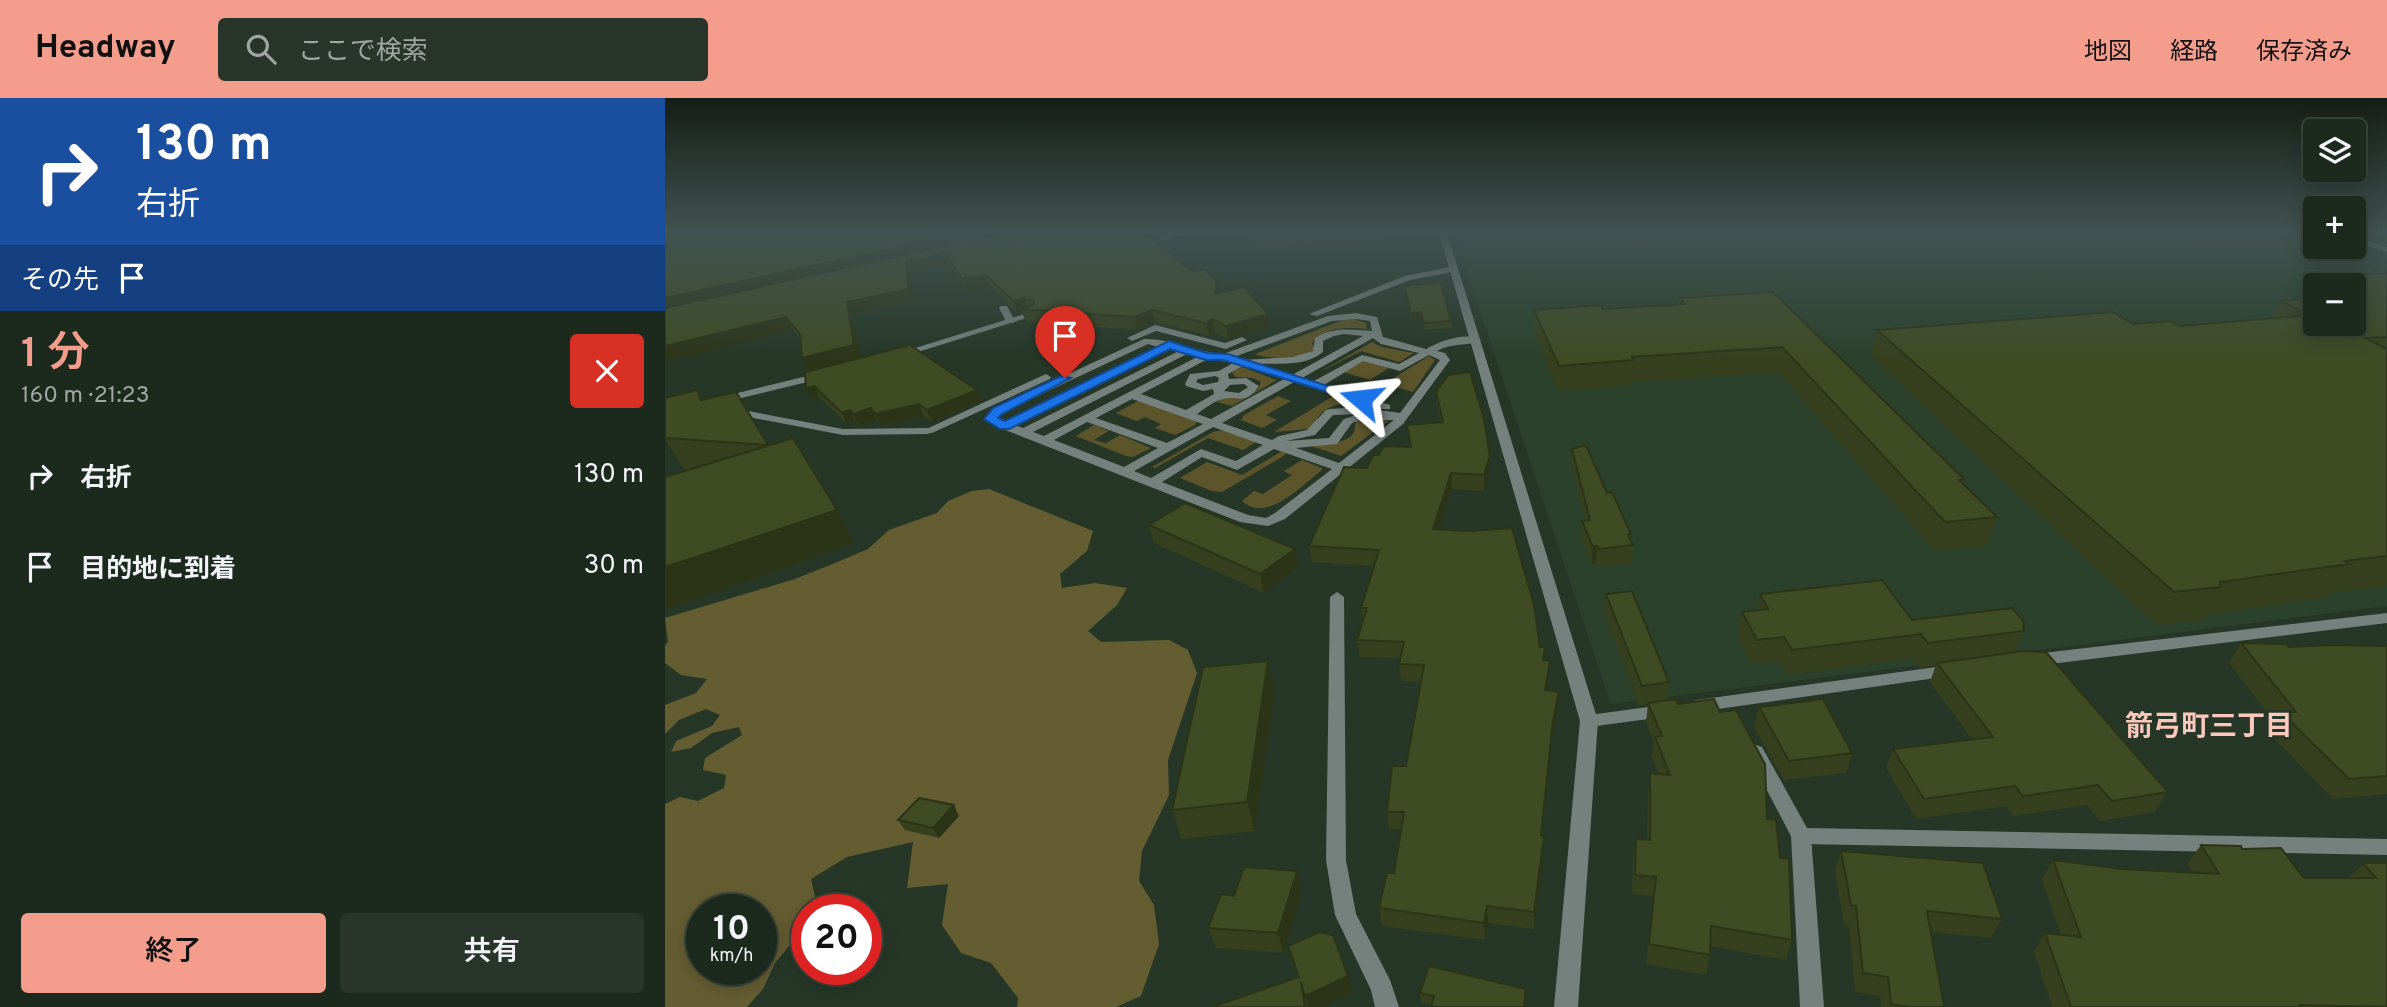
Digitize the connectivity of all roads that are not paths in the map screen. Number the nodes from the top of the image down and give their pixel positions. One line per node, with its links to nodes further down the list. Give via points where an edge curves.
1 (1421, 275): 15 (street, via 1226,346 1155,328 928,431 843,432 711,404)
2 (1457, 275): 7 (street)
3 (1004, 308): 5 (street)
4 (1031, 315): 5 (street)
5 (1010, 321): 12 (street)
6 (1374, 333): 10 (street, via 1384,342); 13 (street, via 1374,319 1331,318); 14 (street, via 1337,332 1318,340 1318,352 1311,356); 16 (street)
7 (1476, 340): 10 (street, via 1445,342); 36 (street)
8 (1169, 345): 9 (street); 23 (street); 23 (street, via 1147,341 997,411 990,419)
9 (1188, 350): 11 (street); 24 (street)
10 (1427, 351): 17 (street, via 1400,368 1362,358); 20 (street, via 1445,360)
11 (1206, 356): 13 (street); 18 (street)
12 (891, 357)
13 (1224, 357): 14 (street)
14 (1243, 362): 16 (street); 19 (street)
15 (838, 371)
16 (1293, 378): 17 (street); 22 (street)
17 (1317, 385): 20 (street)
18 (1132, 395): 19 (street); 21 (street)
19 (1188, 414): 22 (street)
20 (1405, 415): 26 (street, via 1359,417 1348,421 1333,441); 26 (street, via 1329,412 1311,433); 28 (street)
21 (1086, 418): 25 (street); 27 (street)
22 (1214, 422): 26 (street); 27 (street)
23 (1004, 426): 24 (street)
24 (1022, 433): 25 (street)
25 (1043, 441): 29 (street)
26 (1273, 444): 28 (street); 30 (street, via 1237,466 1201,453)
27 (1168, 448): 29 (street)
28 (1341, 468): 30 (street, via 1268,522 1245,519)
29 (1124, 472): 30 (street)
30 (1151, 483)
31 (1337, 597): 39 (street, via 1336,860 1346,915)
32 (2387, 618): 33 (street)
33 (2017, 662)
34 (1962, 670): 35 (street)
35 (1729, 701): 36 (street); 37 (street)
36 (1589, 722): 40 (street)
37 (1801, 836): 38 (street); 41 (street)
38 (2387, 847)
39 (1387, 1007)
40 (1566, 1007)
41 (1812, 1007)

